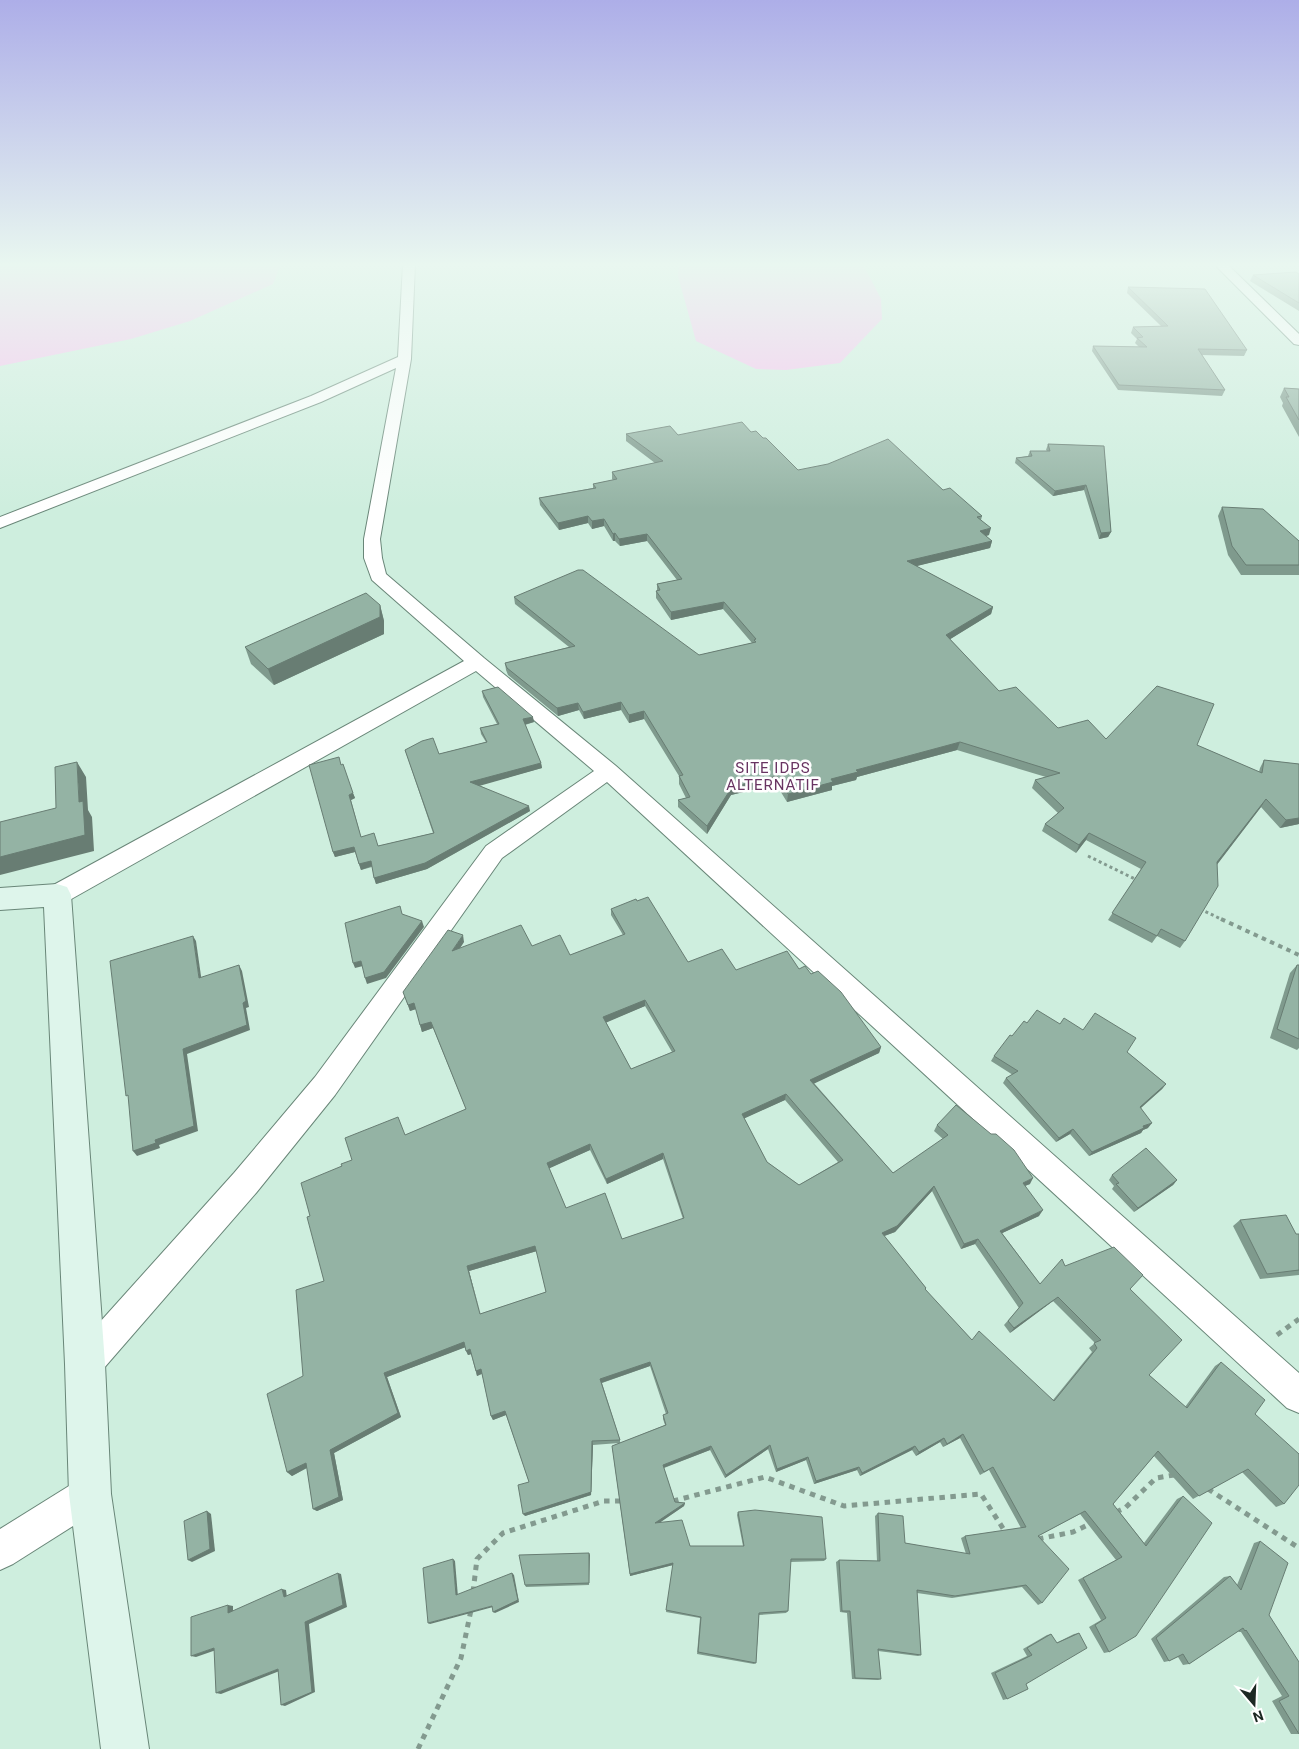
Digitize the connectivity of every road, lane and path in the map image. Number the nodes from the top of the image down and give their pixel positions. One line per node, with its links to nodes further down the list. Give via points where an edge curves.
1 (405, 346): 2 (street)
2 (404, 359): 3 (street, via 316,399); 4 (street, via 372,539 373,558 378,576)
3 (0, 523)
4 (477, 662): 5 (street); 8 (street)
5 (608, 771): 12 (street, via 494,852 325,1086 245,1183); 13 (street)
6 (1088, 856): 7 (path)
7 (1140, 881)
8 (57, 895): 9 (street); 12 (street)
9 (0, 899)
10 (1193, 906): 11 (path)
11 (1299, 955)
12 (84, 1364): 16 (street)
13 (1299, 1396)
14 (1182, 1473): 19 (path, via 1156,1478 1125,1508)
15 (1199, 1483): 23 (path)
16 (90, 1494): 24 (street); 25 (street)
17 (632, 1502): 26 (path, via 604,1501 503,1533 476,1559 471,1609 461,1658)
18 (668, 1503): 21 (path, via 765,1477 844,1506 982,1494)
19 (1108, 1516)
20 (1099, 1520): 22 (path, via 1073,1532)
21 (1008, 1536)
22 (1030, 1540)
23 (1299, 1549)
24 (0, 1551)
25 (125, 1749)
26 (418, 1749)

